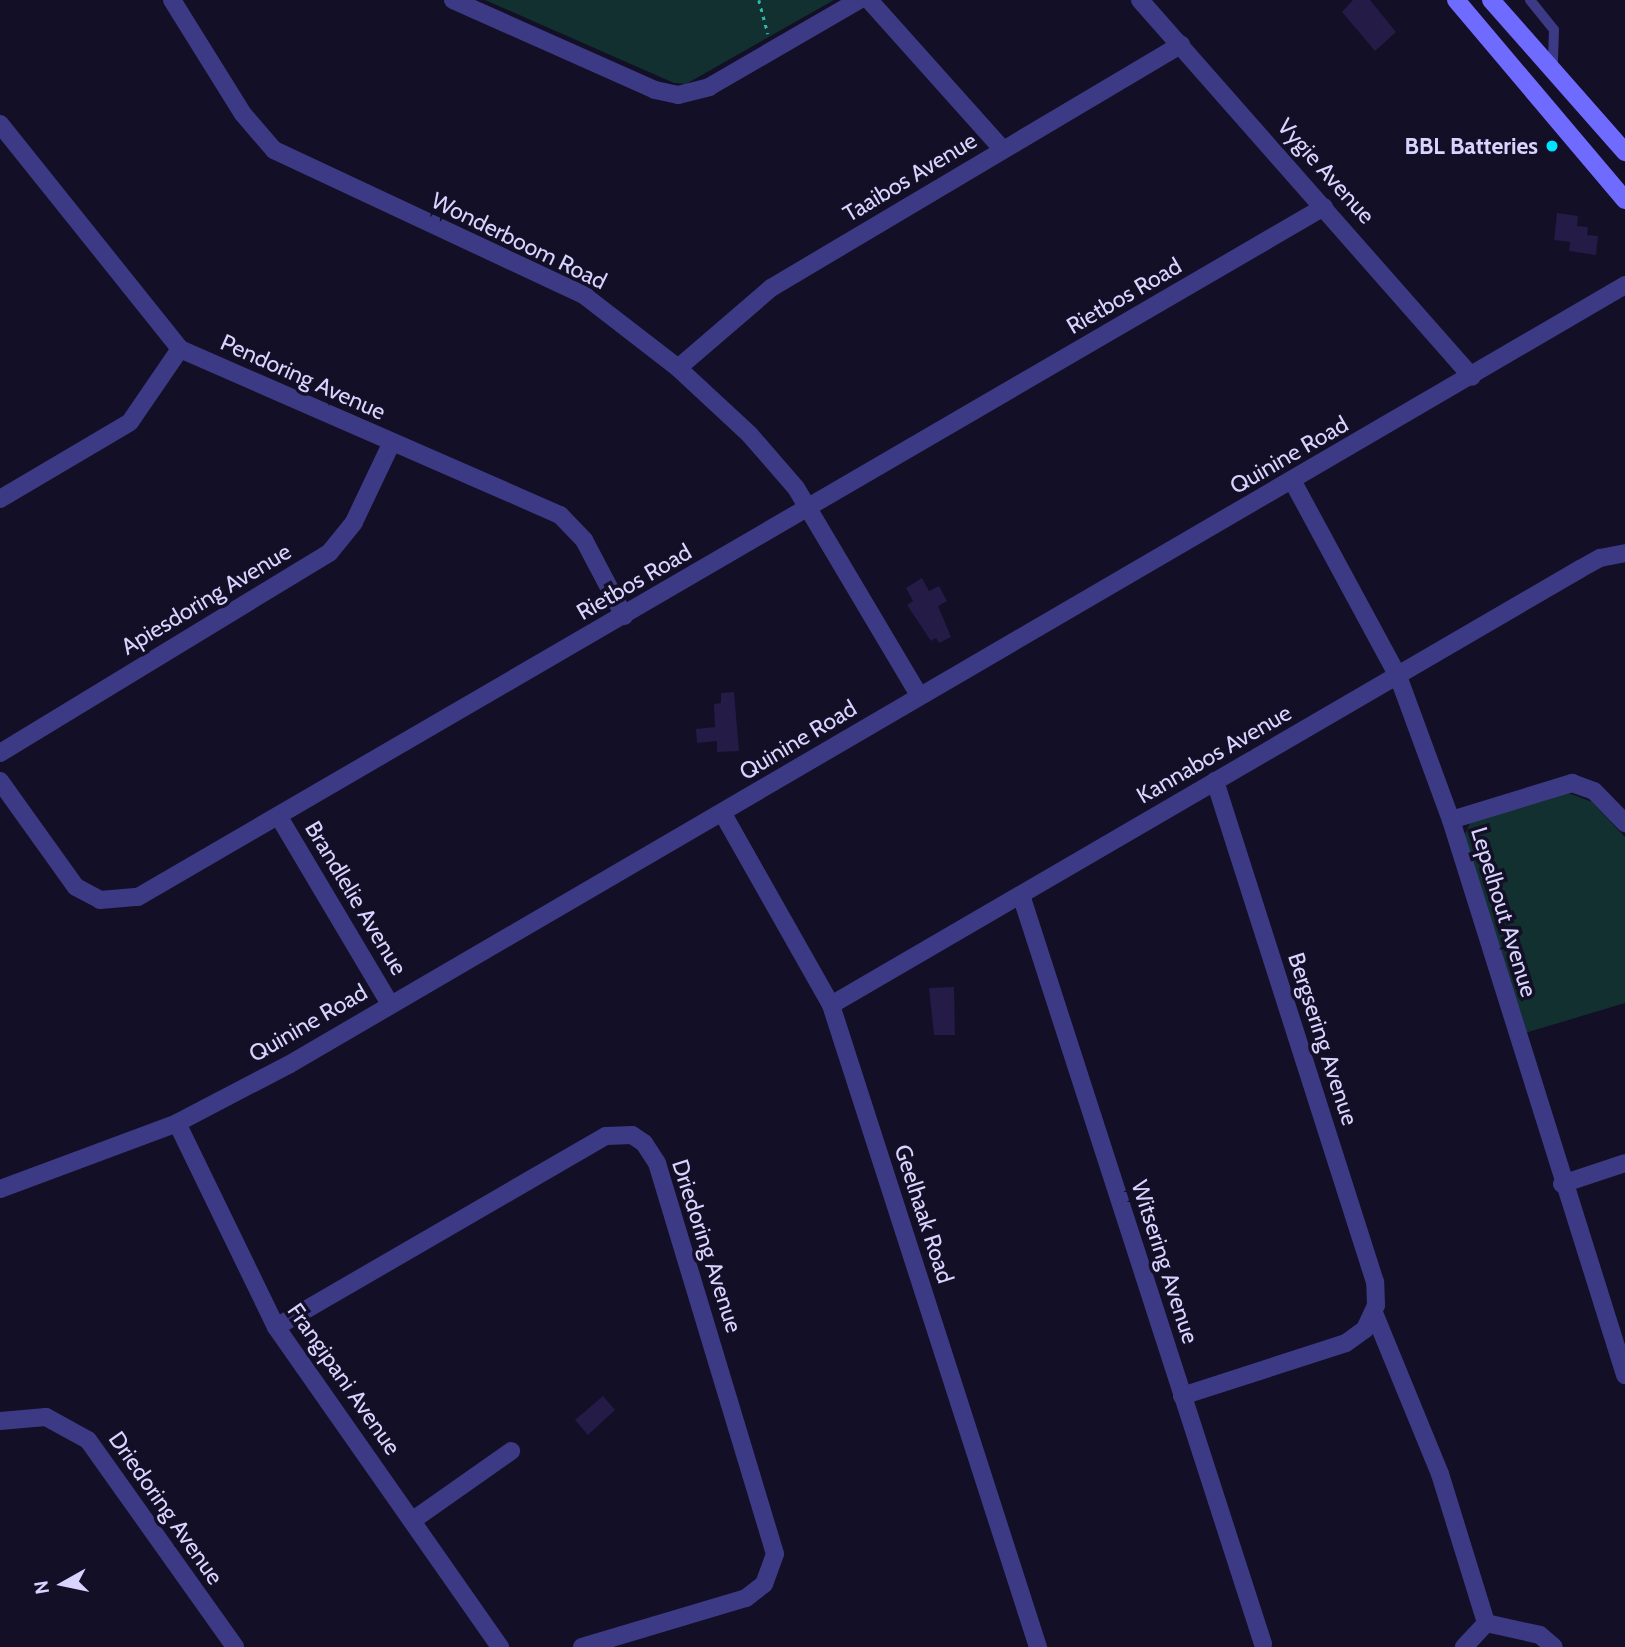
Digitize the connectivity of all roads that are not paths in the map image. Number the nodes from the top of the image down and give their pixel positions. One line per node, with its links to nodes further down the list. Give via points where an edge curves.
1 (172, 0): 20 (street, Wonderboom Road, via 243,114 274,150 584,296)
2 (453, 0): 3 (street, via 667,94 701,91)
3 (859, 0)
4 (869, 0): 12 (street)
5 (1140, 0): 9 (street, Vygie Avenue)
6 (1456, 0): 14 (main road)
7 (1491, 0): 10 (main road)
8 (1530, 0): 10 (lane, via 1554,30)
9 (1181, 45): 12 (street, Taaibos Avenue); 15 (street, Vygie Avenue)
10 (1553, 68): 13 (main road)
11 (0, 124): 19 (street, Pendoring Avenue)
12 (1003, 150): 20 (street, Taaibos Avenue, via 771,288)
13 (1625, 152)
14 (1625, 200)
15 (1324, 207): 21 (street, Vygie Avenue); 25 (street, Rietbos Road)
16 (1625, 285): 18 (street, Quinine Road)
17 (1625, 296): 18 (street, Quinine Road)
18 (1606, 300): 21 (street, Quinine Road)
19 (180, 349): 22 (street, Pendoring Avenue); 24 (street, via 130,422)
20 (678, 368): 25 (street, Wonderboom Road, via 775,460)
21 (1472, 377): 23 (street, Quinine Road)
22 (391, 443): 27 (street, Pendoring Avenue, via 560,515 584,540); 30 (street, Apiesdoring Avenue, via 354,522 330,552)
23 (1293, 482): 28 (street, Lepelhout Avenue); 29 (street, Quinine Road)
24 (0, 499)
25 (809, 509): 27 (street, Rietbos Road); 29 (street, Wonderboom Road)
26 (1625, 553): 28 (street, Kannabos Avenue, via 1600,558)
27 (624, 616): 34 (street, Rietbos Road)
28 (1398, 676): 32 (street, Kannabos Avenue); 35 (street, Lepelhout Avenue)
29 (919, 695): 33 (street, Quinine Road)
30 (0, 753)
31 (0, 781): 34 (street, Rietbos Road, via 76,887 113,902 138,897)
32 (1214, 781): 37 (street, Kannabos Avenue); 44 (street, Bergsering Avenue, via 1375,1282)
33 (723, 814): 38 (street, Quinine Road); 39 (street, Geelhaak Road)
34 (279, 817): 38 (street, Brandlelie Avenue)
35 (1451, 820): 36 (street, via 1572,783 1594,791); 42 (street, Lepelhout Avenue)
36 (1625, 822)
37 (1021, 895): 39 (street, Kannabos Avenue); 47 (street, Witsering Avenue)
38 (390, 1004): 40 (street, Quinine Road, via 290,1064)
39 (831, 1005): 56 (street, Geelhaak Road)
40 (177, 1123): 43 (street, Quinine Road); 45 (street, Frangipani Avenue)
41 (1625, 1163): 42 (street)
42 (1562, 1184): 46 (street, Lepelhout Avenue)
43 (0, 1189)
44 (1374, 1313): 47 (street, via 1365,1329 1346,1343); 51 (street, Bergsering Avenue, via 1440,1474)
45 (276, 1327): 50 (street, Frangipani Avenue); 55 (street, Driedoring Avenue, via 606,1136 632,1135 644,1143 657,1163 775,1554 764,1584 747,1598)
46 (1625, 1375)
47 (1182, 1396): 52 (street, Witsering Avenue)
48 (0, 1421): 53 (street, Driedoring Avenue, via 46,1417 88,1440)
49 (511, 1451): 50 (street)
50 (413, 1520): 54 (street, Frangipani Avenue)
51 (1486, 1623): 57 (street); 58 (street, via 1540,1635)
52 (1263, 1644)
53 (235, 1647)
54 (500, 1647)
55 (582, 1647)
56 (1038, 1647)
57 (1464, 1647)
58 (1554, 1647)

